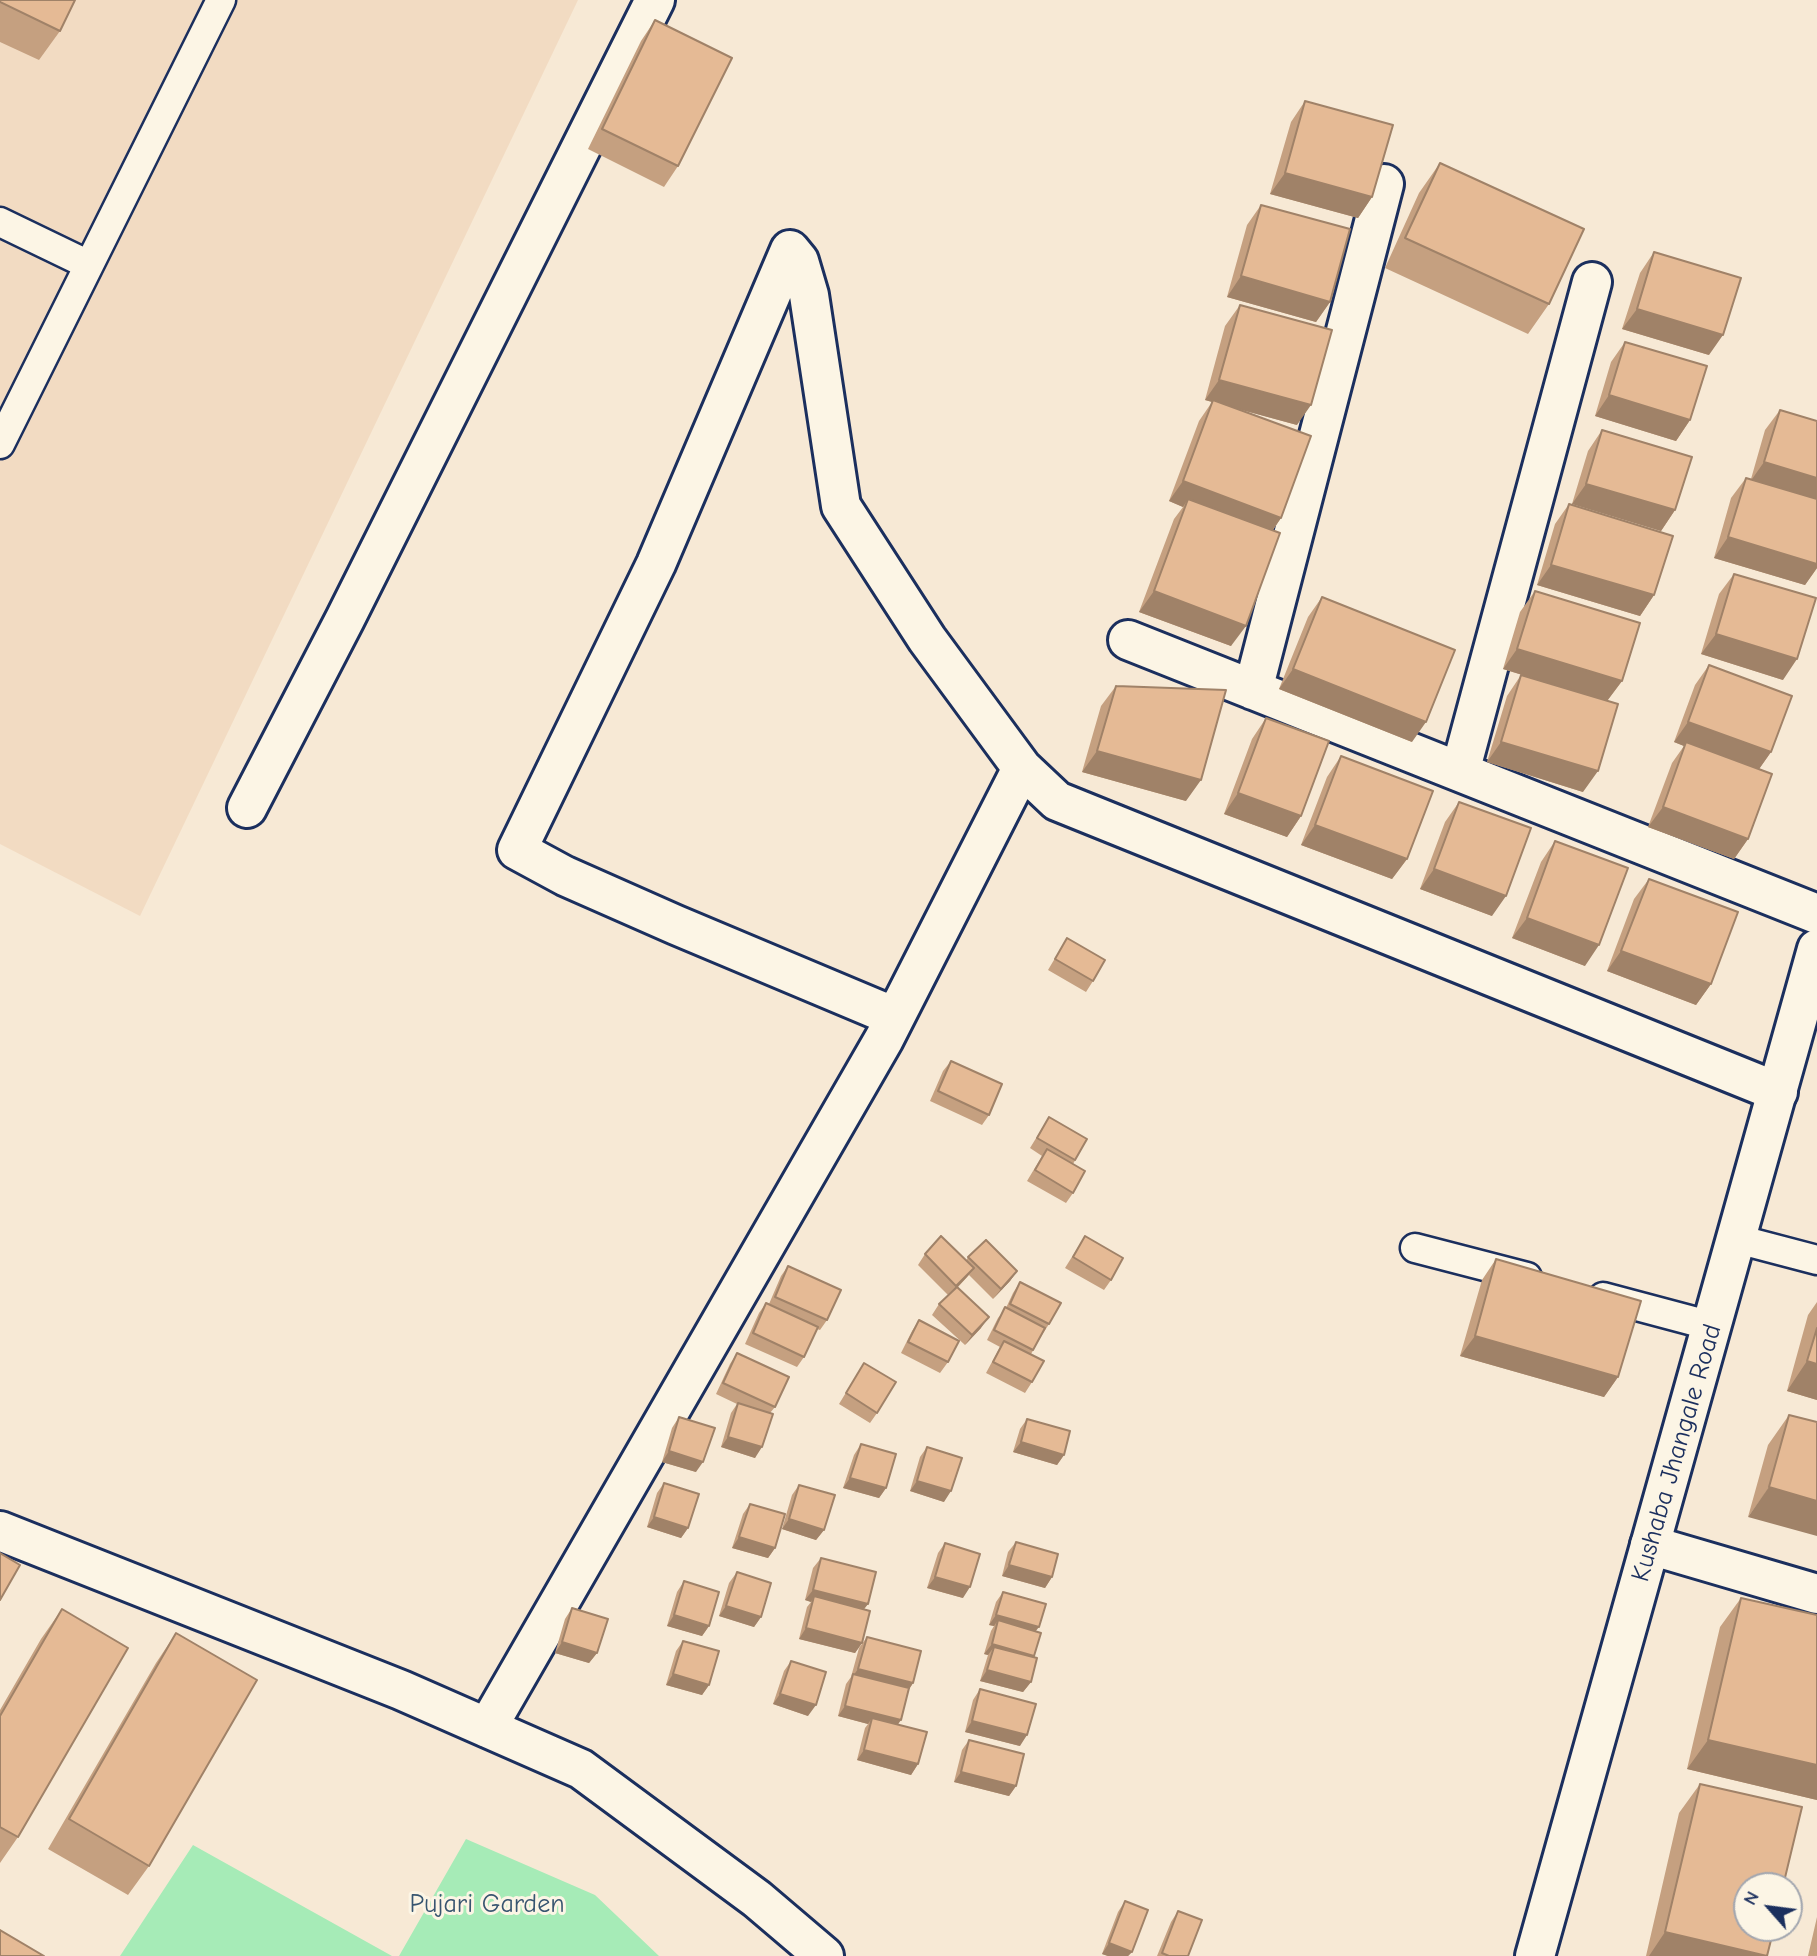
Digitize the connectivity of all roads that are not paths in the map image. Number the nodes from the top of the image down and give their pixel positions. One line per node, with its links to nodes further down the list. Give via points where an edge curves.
1 (221, 0): 5 (lane)
2 (655, 0): 12 (street)
3 (1384, 184): 9 (street)
4 (0, 222): 5 (lane)
5 (89, 265): 7 (lane)
6 (1592, 282): 11 (street)
7 (0, 444)
8 (1128, 640): 9 (street)
9 (1253, 690): 11 (street)
10 (1023, 768): 16 (street); 16 (street, via 927,639 841,506 809,295 799,261 790,250 656,564 517,850 652,914); 17 (street, via 1057,801)
11 (1460, 772): 13 (street)
12 (247, 808)
13 (1817, 914)
14 (1817, 949): 15 (street, Kushaba Jhangale Road)
15 (1809, 1010): 17 (street, Kushaba Jhangale Road)
16 (895, 1017): 27 (street)
17 (1778, 1092): 18 (street, Kushaba Jhangale Road)
18 (1737, 1239): 20 (lane); 23 (street, Kushaba Jhangale Road)
19 (1415, 1248): 21 (lane)
20 (1817, 1260)
21 (1550, 1283)
22 (1577, 1290): 23 (lane)
23 (1712, 1326): 25 (street, Kushaba Jhangale Road)
24 (0, 1531): 27 (street)
25 (1650, 1545): 26 (street); 29 (street, Kushaba Jhangale Road)
26 (1817, 1594)
27 (487, 1728): 28 (street, via 581,1769 757,1899)
28 (824, 1956)
29 (1535, 1956)

